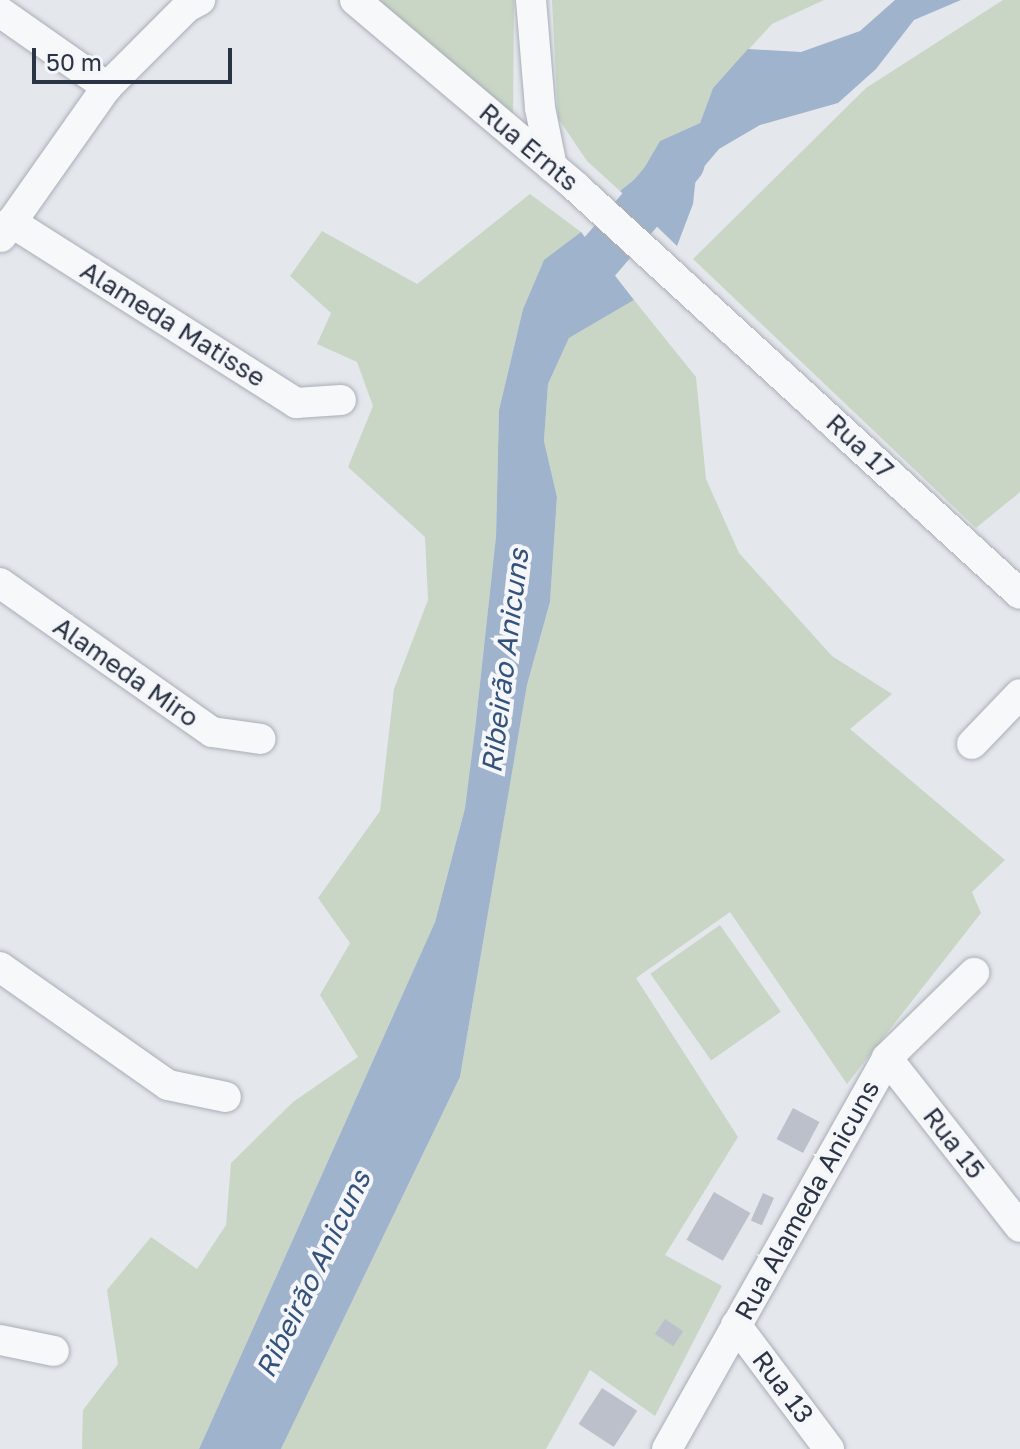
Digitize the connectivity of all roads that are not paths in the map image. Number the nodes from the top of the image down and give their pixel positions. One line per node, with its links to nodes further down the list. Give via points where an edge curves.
1 (200, 0): 5 (street)
2 (355, 0): 6 (street, Rua Ernts)
3 (531, 0): 6 (street, via 540,108)
4 (0, 12): 5 (street)
5 (107, 87): 7 (street)
6 (552, 167): 8 (street, Rua Ernts)
7 (6, 230): 9 (street, Alameda Matisse, via 296,403)
8 (699, 298): 11 (street, Rua 17)
9 (341, 400)
10 (0, 583): 13 (street, Alameda Miro, via 212,732)
11 (1020, 594)
12 (1020, 694): 14 (street)
13 (261, 739)
14 (972, 744)
15 (0, 967): 18 (street, via 168,1085)
16 (974, 973): 17 (street, Rua Alameda Anicuns)
17 (887, 1058): 19 (street, Rua 15); 20 (street, Rua Alameda Anicuns)
18 (226, 1097)
19 (1018, 1219)
20 (736, 1325): 23 (street, Rua Alameda Anicuns); 24 (street, Rua 13)
21 (0, 1340): 22 (street)
22 (54, 1351)
23 (667, 1449)
24 (829, 1449)

